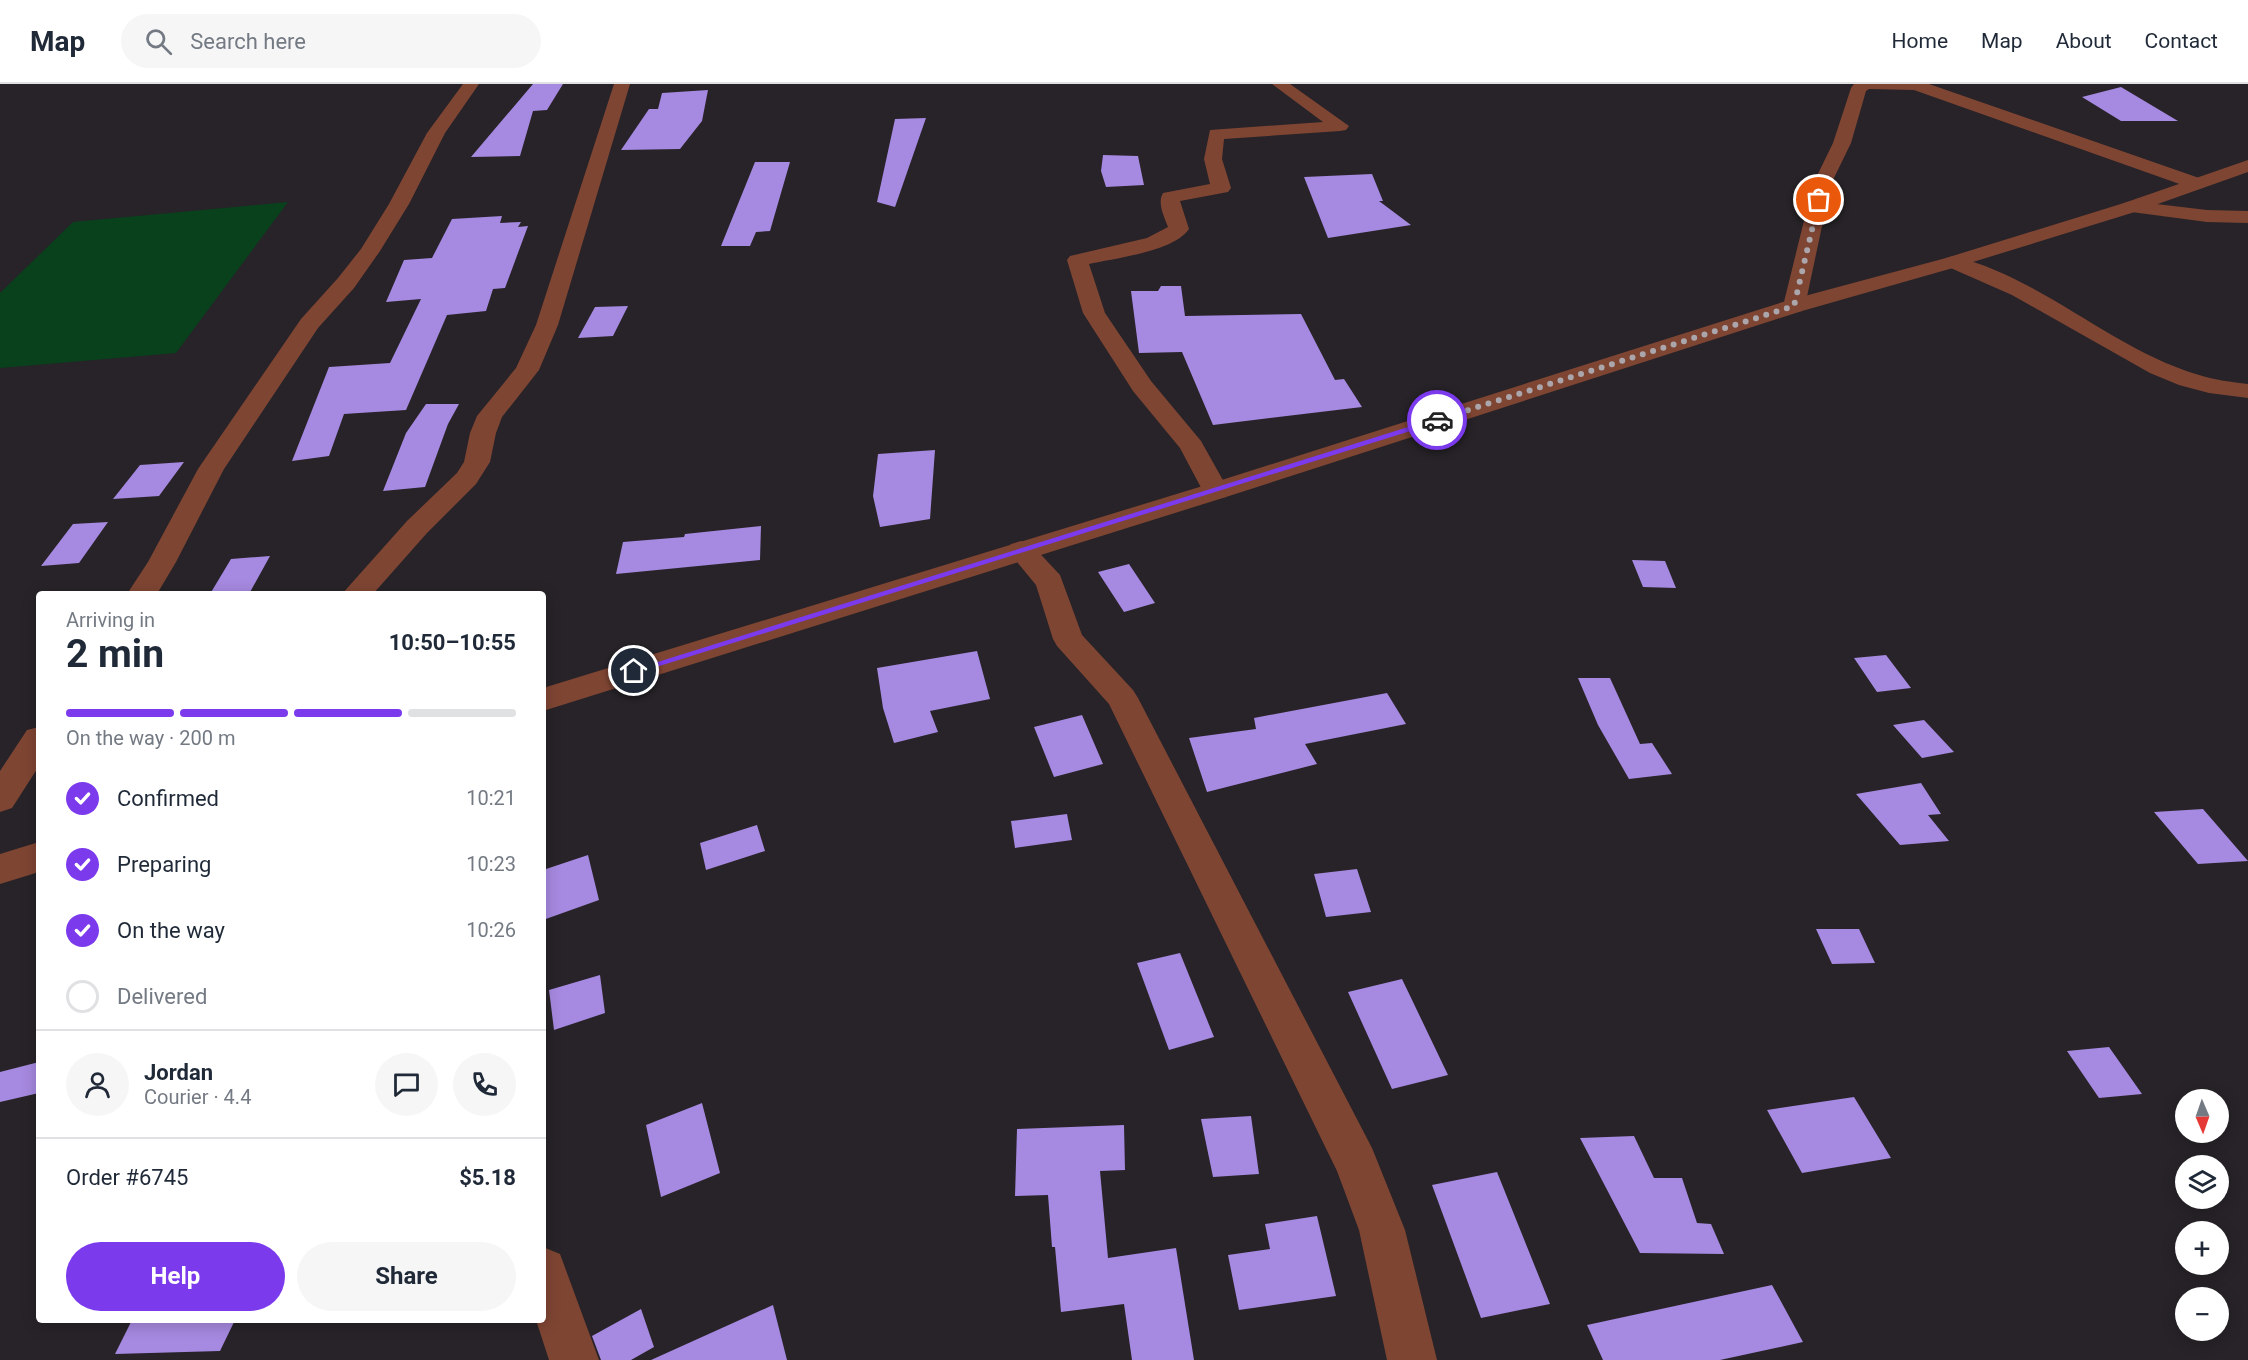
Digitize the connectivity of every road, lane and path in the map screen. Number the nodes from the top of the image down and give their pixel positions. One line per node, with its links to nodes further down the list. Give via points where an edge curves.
1 (471, 84): 14 (street, via 436,133 370,251 309,324 211,469)
2 (621, 84): 15 (street, via 547,325 527,370 490,416 477,462 467,478)
3 (1280, 84): 12 (street, via 1340,126 1216,134 1213,159 1221,188 1170,197 1179,229 1154,243 1077,260 1094,313 1142,386 1192,446)
4 (1914, 84): 6 (street); 10 (street, via 1866,84 1859,88 1842,143 1822,184)
5 (2248, 166): 6 (street)
6 (2195, 183): 7 (street)
7 (2132, 207): 8 (street); 9 (street)
8 (2248, 218)
9 (1953, 262): 10 (street); 11 (street, via 2020,290 2163,370 2218,389)
10 (1794, 306): 12 (street)
11 (2248, 391)
12 (1216, 491): 13 (street)
13 (1021, 550): 16 (street); 23 (street, via 1050,582 1068,639 1122,698 1356,1163 1382,1230)
14 (144, 591)
15 (360, 591)
16 (546, 699)
17 (36, 744): 18 (street)
18 (0, 799)
19 (36, 857): 20 (street)
20 (0, 869)
21 (546, 1280): 22 (street)
22 (574, 1360)
23 (1412, 1360)

